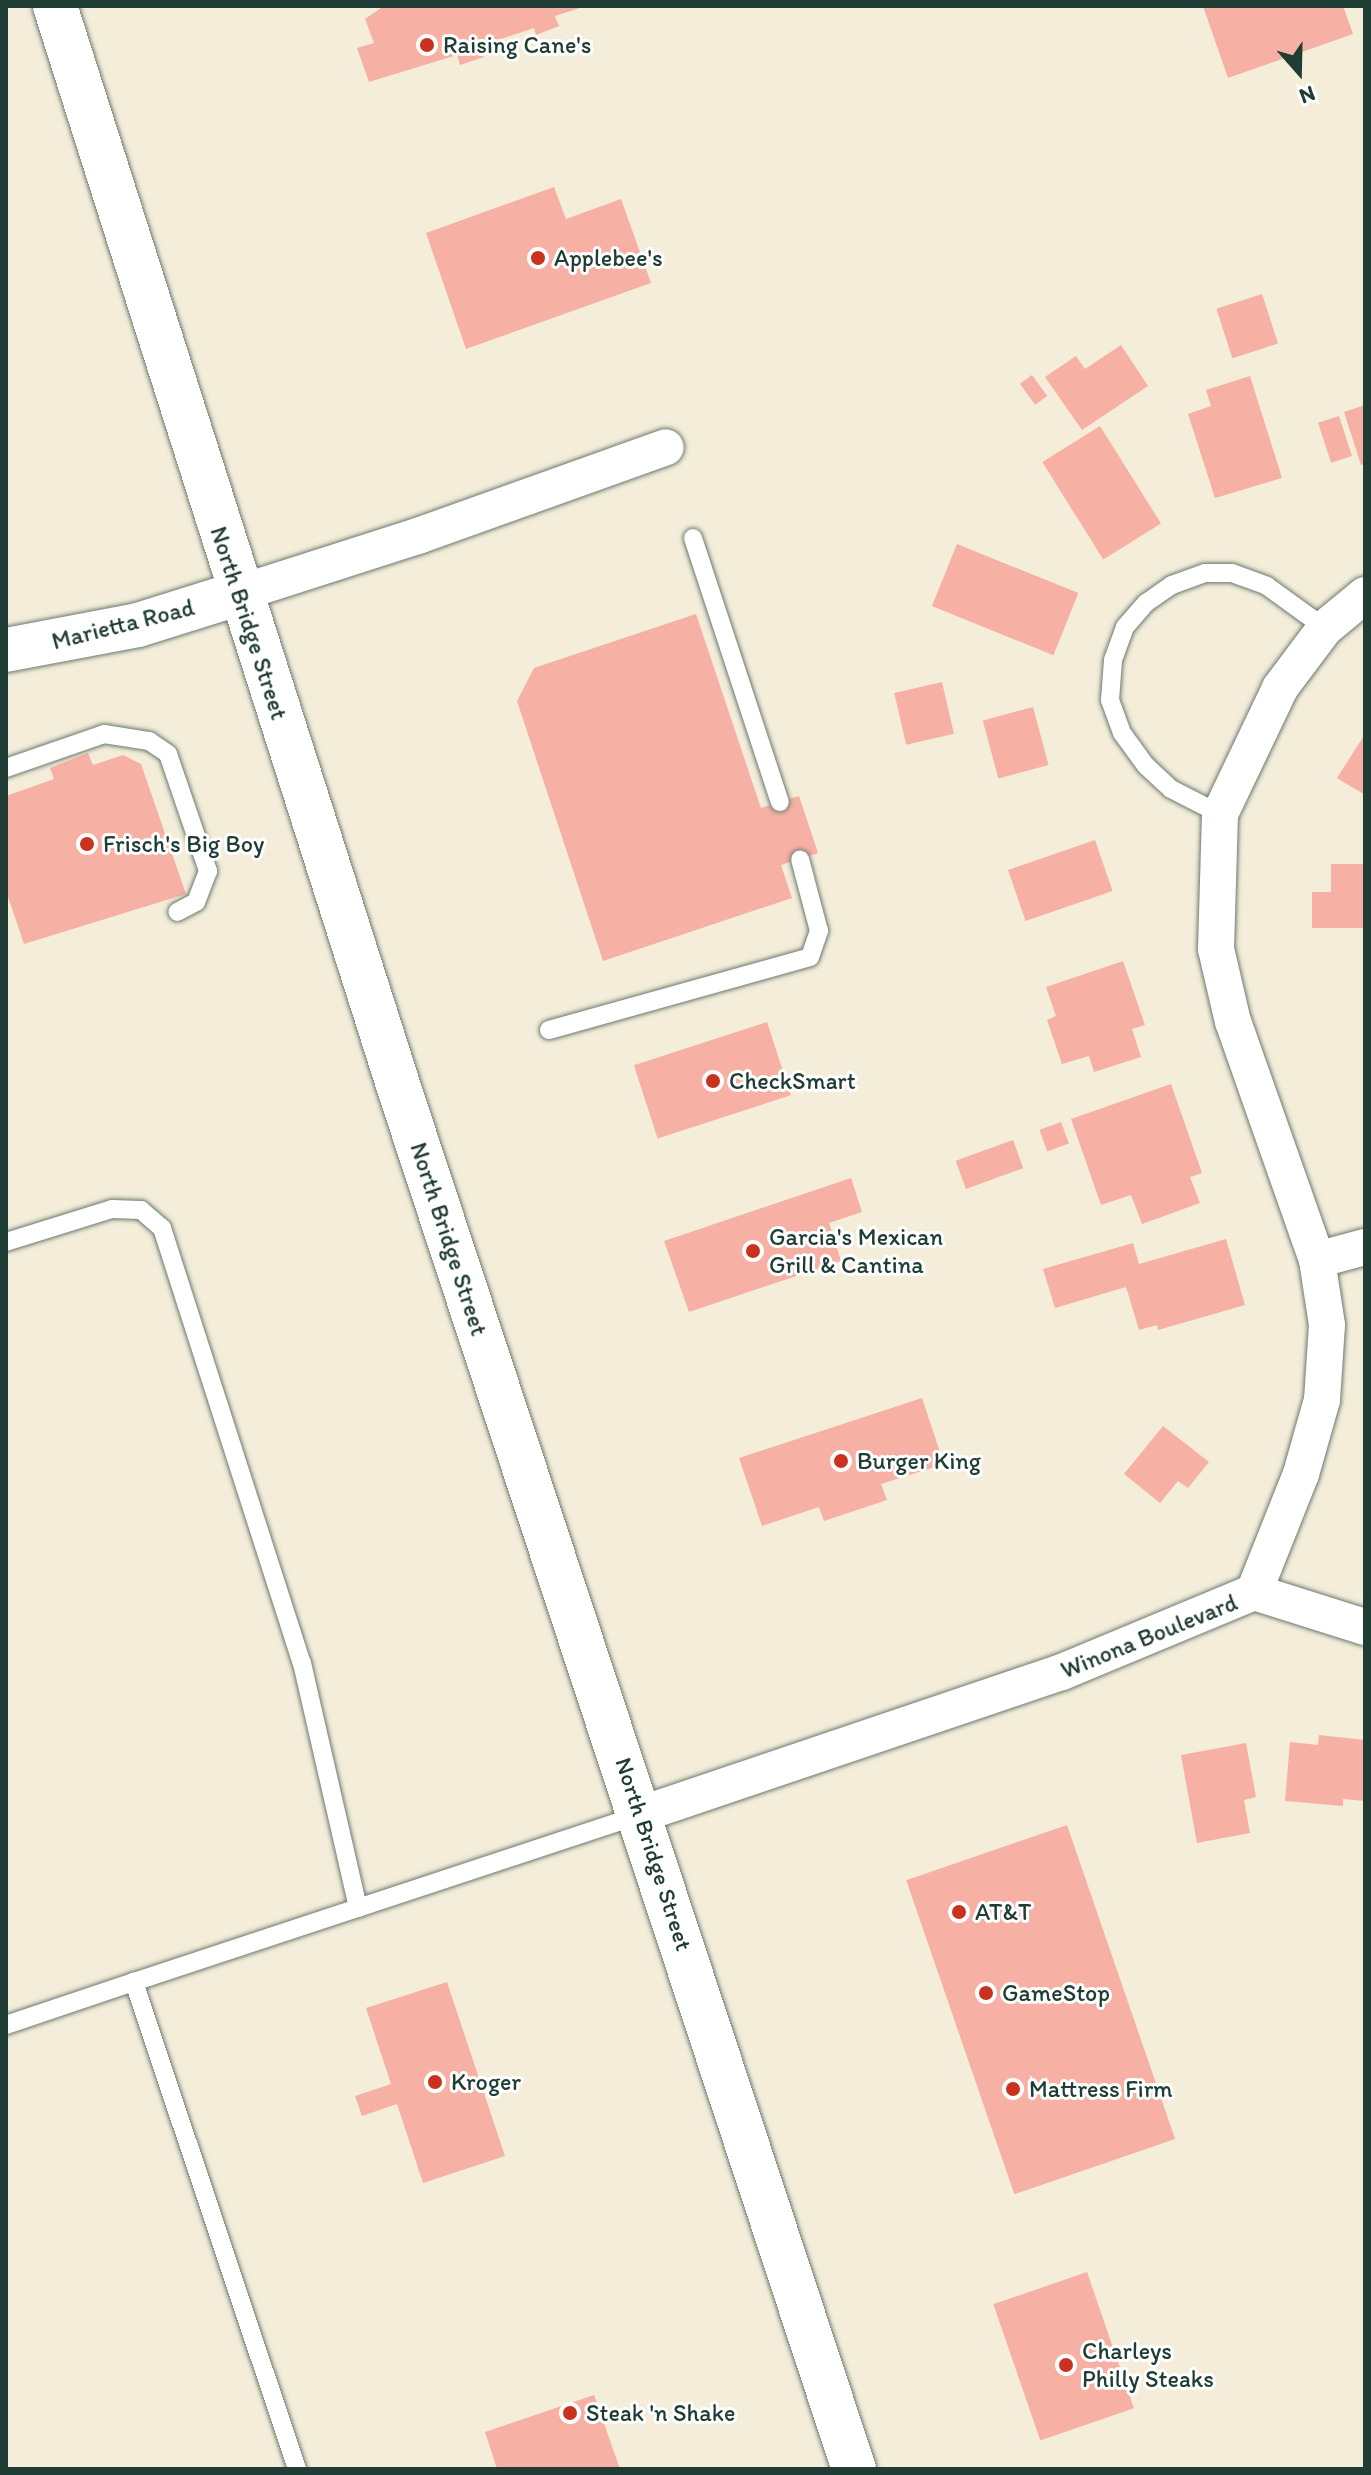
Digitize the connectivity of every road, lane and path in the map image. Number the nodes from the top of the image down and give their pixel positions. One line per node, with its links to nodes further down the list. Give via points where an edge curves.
1 (55, 6): 4 (main road, North Bridge Street)
2 (666, 447): 4 (street)
3 (693, 538): 9 (lane)
4 (240, 593): 7 (main road, Marietta Road, via 138,625); 19 (main road, North Bridge Street)
5 (1365, 595): 6 (street, Winona Boulevard)
6 (1325, 628): 10 (street, Winona Boulevard, via 1280,688); 10 (lane, via 1267,586 1232,573 1205,573 1172,585 1125,627 1113,660 1110,700 1122,733 1171,789)
7 (6, 650)
8 (6, 768): 12 (lane, via 104,734 149,741 168,754 208,871 196,902)
9 (780, 802)
10 (1220, 814): 16 (street, Winona Boulevard, via 1216,949 1233,1022)
11 (800, 859): 13 (lane, via 819,931 810,957)
12 (177, 912)
13 (549, 1030)
14 (6, 1242): 20 (lane, via 112,1209 141,1210 162,1228 302,1663)
15 (1365, 1247): 16 (street)
16 (1317, 1260): 17 (street, Winona Boulevard, via 1327,1325 1322,1400 1301,1474)
17 (1254, 1592): 18 (street); 19 (street, Winona Boulevard, via 1076,1667)
18 (1365, 1627)
19 (642, 1814): 20 (lane); 24 (main road, North Bridge Street)
20 (358, 1908): 21 (lane)
21 (134, 1982): 22 (lane); 23 (lane)
22 (6, 2025)
23 (297, 2469)
24 (854, 2469)

